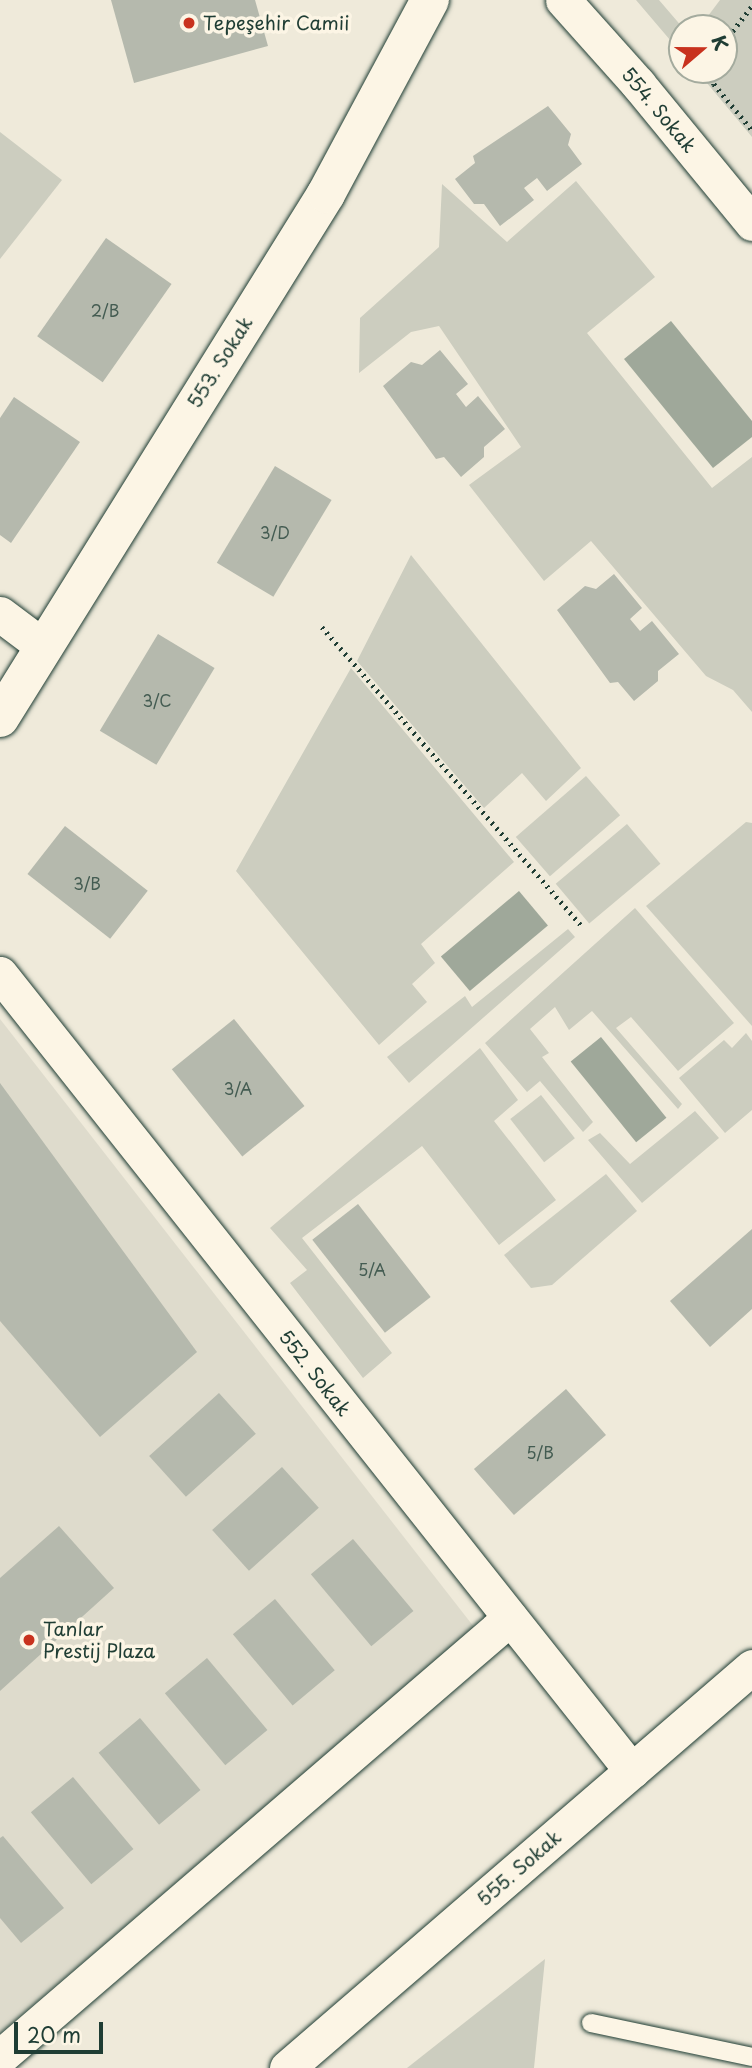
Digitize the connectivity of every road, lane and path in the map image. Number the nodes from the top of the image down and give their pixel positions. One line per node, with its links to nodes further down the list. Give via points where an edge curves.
1 (430, 0): 10 (street, 553. Sokak, via 326,194)
2 (563, 0): 7 (street, 554. Sokak)
3 (752, 6): 4 (path)
4 (738, 24)
5 (714, 84): 6 (path)
6 (752, 131)
7 (752, 223)
8 (0, 614): 10 (street)
9 (322, 627): 12 (path)
10 (44, 647): 11 (street, 553. Sokak)
11 (0, 718)
12 (582, 926)
13 (0, 974): 14 (street, 552. Sokak)
14 (510, 1618): 16 (street, 552. Sokak); 18 (street)
15 (752, 1668): 16 (street, 555. Sokak)
16 (632, 1771): 20 (street, 555. Sokak)
17 (591, 2023): 19 (lane)
18 (0, 2057)
19 (752, 2057)
20 (286, 2068)

